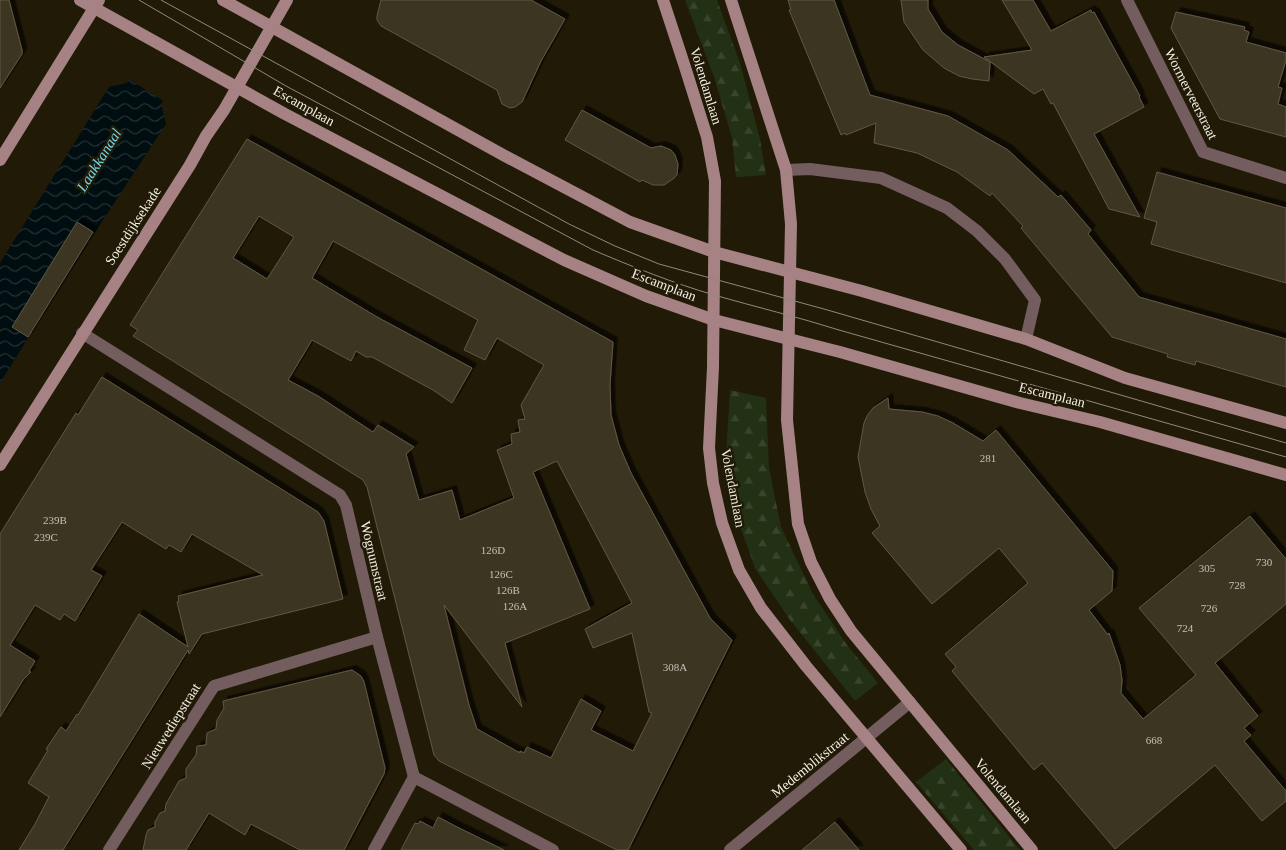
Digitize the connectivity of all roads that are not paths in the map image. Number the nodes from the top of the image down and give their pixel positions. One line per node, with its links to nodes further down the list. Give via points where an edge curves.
1 (80, 0): 7 (street, Escamplaan)
2 (287, 0): 8 (street, Soestdijksekade)
3 (663, 0): 13 (street, Volendamlaan, via 707,137 715,181)
4 (731, 0): 11 (street, Volendamlaan)
5 (1127, 0): 12 (street, Wormerveerstraat, via 1203,152)
6 (225, 2): 8 (street)
7 (96, 4): 9 (street, Escamplaan, via 146,36); 10 (street)
8 (271, 27): 9 (street, Soestdijksekade); 13 (street, via 630,222)
9 (238, 86): 15 (street, Escamplaan, via 285,114 564,260 646,296); 16 (street, Soestdijksekade)
10 (0, 160)
11 (786, 170): 14 (street, Volendamlaan, via 791,224); 17 (street, via 810,169 881,178 947,208 977,231 1005,259 1035,300)
12 (1286, 178)
13 (714, 252): 14 (street); 15 (street, Volendamlaan)
14 (790, 273): 17 (street); 18 (street, Volendamlaan)
15 (714, 320): 18 (street, Escamplaan); 24 (street, Volendamlaan, via 709,448 722,523 739,570 761,608)
16 (82, 333): 20 (street, Soestdijksekade); 22 (street, Wognumstraat, via 340,495 346,505)
17 (1026, 339): 19 (street, via 1125,378)
18 (789, 340): 21 (street, Escamplaan); 23 (street, Volendamlaan, via 787,420 798,524 811,562 830,599 851,631)
19 (1286, 423)
20 (0, 465)
21 (1286, 475)
22 (377, 637): 25 (street, Wognumstraat); 26 (street, Nieuwediepstraat, via 214,686)
23 (910, 702): 24 (street, Medemblikstraat); 31 (street, Volendamlaan)
24 (866, 738): 29 (street, Medemblikstraat); 30 (street, Volendamlaan)
25 (414, 777): 27 (street); 28 (street)
26 (110, 850)
27 (374, 850)
28 (553, 850)
29 (730, 850)
30 (961, 850)
31 (1032, 850)

